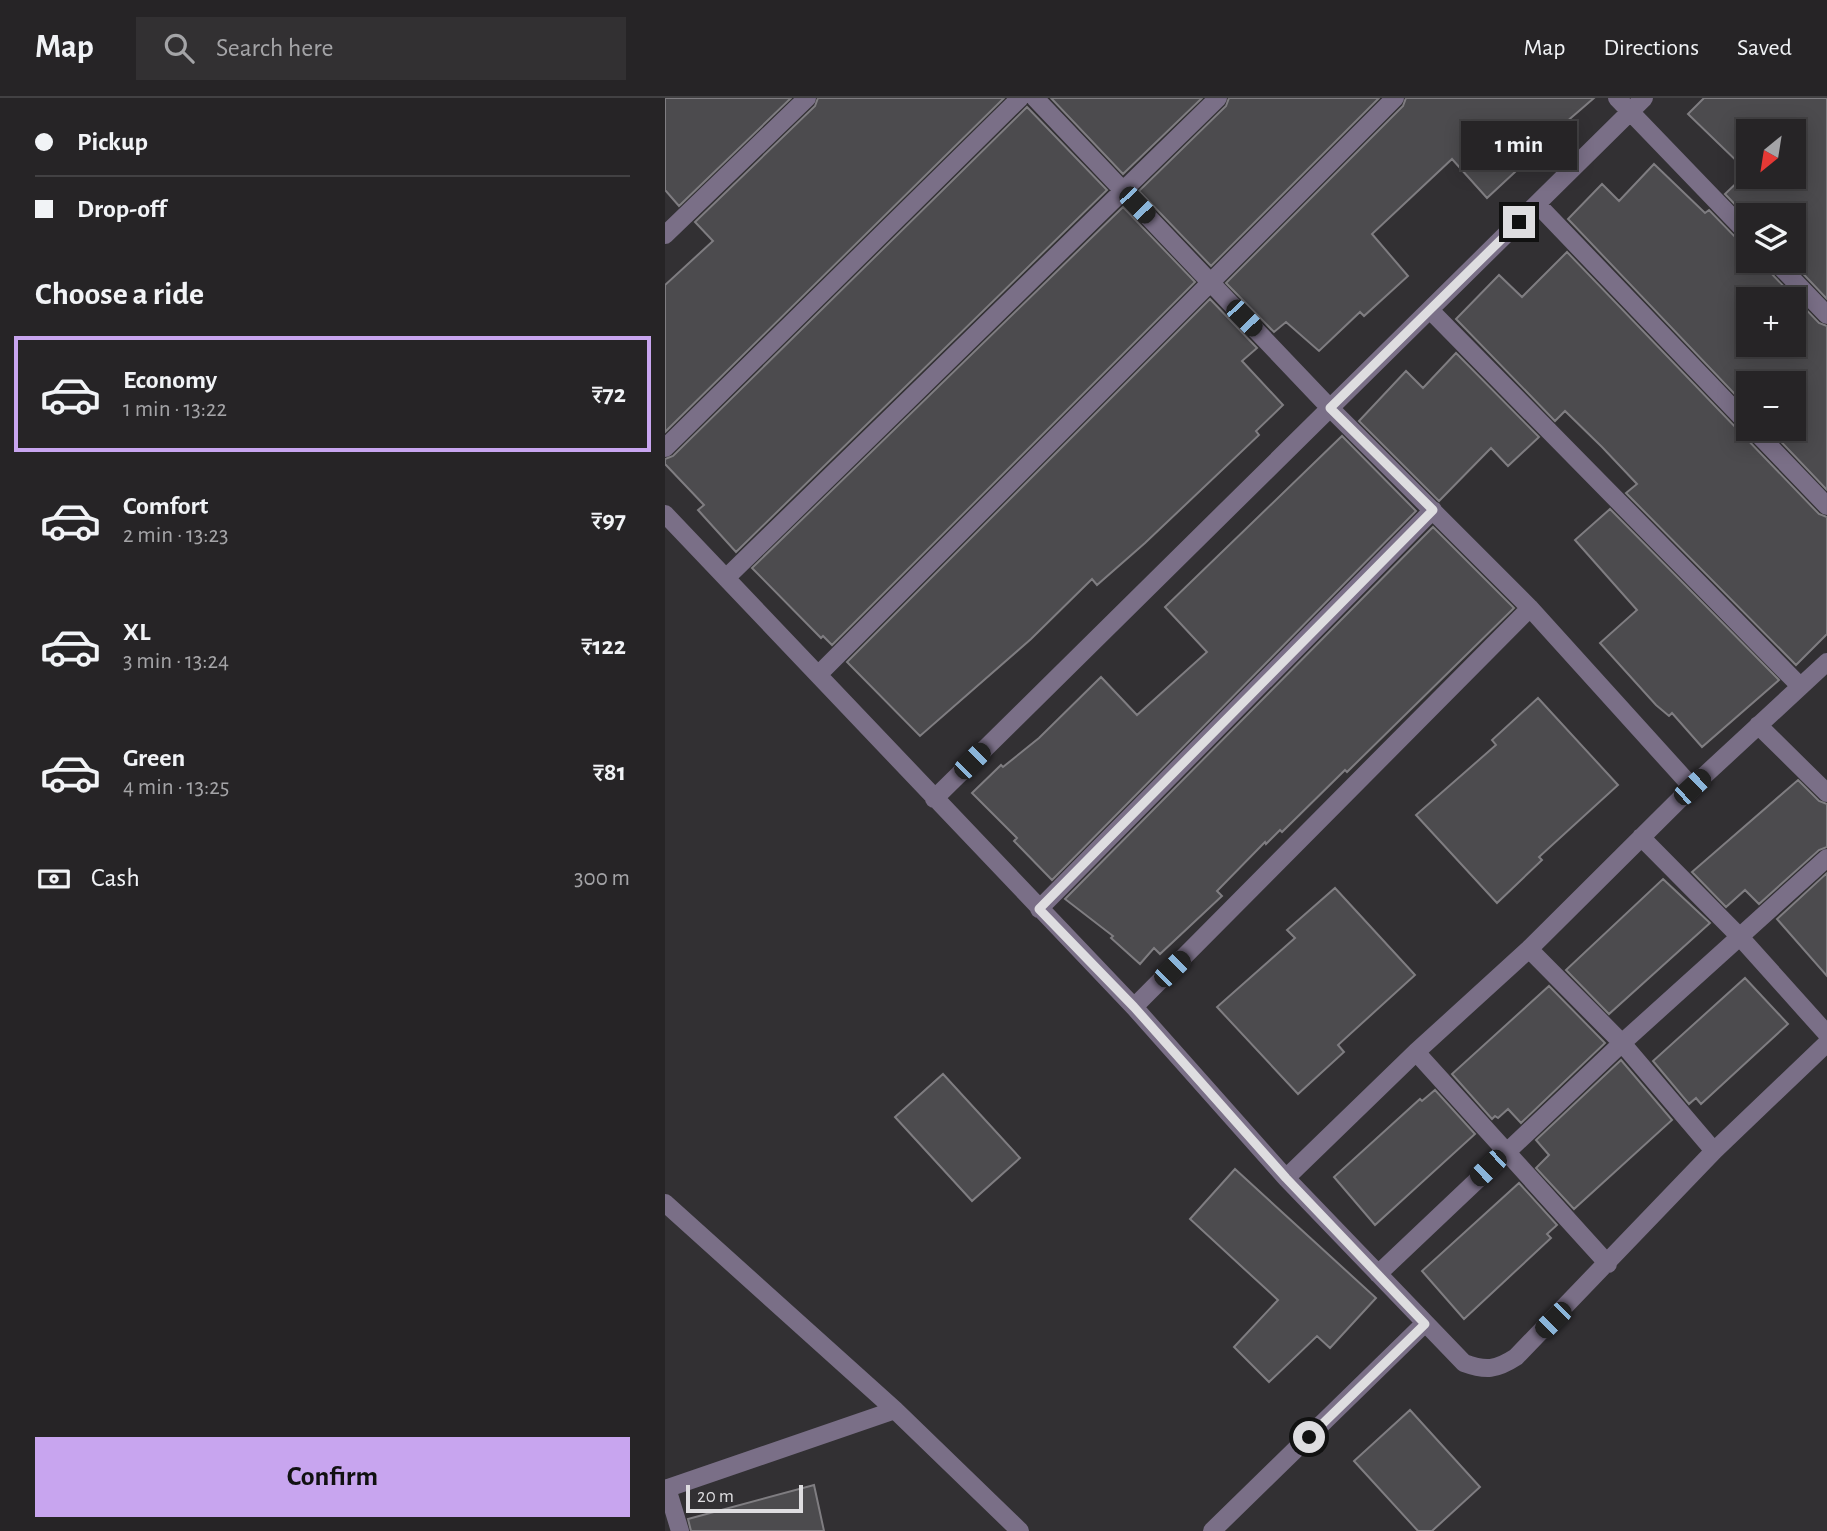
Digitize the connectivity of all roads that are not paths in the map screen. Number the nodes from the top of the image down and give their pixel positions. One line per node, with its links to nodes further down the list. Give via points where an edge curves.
1 (807, 98): 12 (street)
2 (1020, 98): 20 (street)
3 (1035, 98): 9 (street)
4 (1218, 98): 9 (street)
5 (1395, 98): 14 (street)
6 (1617, 98): 8 (street)
7 (1644, 98): 8 (street)
8 (1630, 112): 10 (street); 11 (street)
9 (1124, 192): 14 (street); 24 (street)
10 (1537, 204): 15 (street); 18 (street)
11 (1736, 222)
12 (665, 235)
13 (1787, 273): 16 (street)
14 (1210, 282): 17 (street); 27 (street)
15 (1430, 310): 17 (street); 28 (street)
16 (1827, 315)
17 (1330, 408): 22 (street); 32 (street)
18 (1736, 411)
19 (1765, 441): 21 (street)
20 (665, 448)
21 (1827, 506)
22 (1433, 510): 25 (street); 35 (street)
23 (665, 515): 24 (street)
24 (726, 578): 27 (street)
25 (1530, 608): 30 (street); 38 (street)
26 (1827, 662): 28 (street)
27 (818, 675): 32 (street)
28 (1800, 686): 29 (street)
29 (1758, 725): 30 (street); 31 (street)
30 (1692, 787): 33 (street)
31 (1827, 793)
32 (934, 799): 35 (street)
33 (1641, 837): 36 (street); 37 (street)
34 (1827, 858): 36 (street)
35 (1039, 909): 38 (street)
36 (1740, 937): 39 (street); 40 (street)
37 (1529, 949): 40 (street); 42 (street)
38 (1134, 1007): 45 (street)
39 (1827, 1034)
40 (1622, 1043): 43 (street); 44 (street)
41 (1827, 1043): 44 (street)
42 (1416, 1052): 43 (street); 45 (street)
43 (1507, 1151): 47 (street); 48 (street)
44 (1714, 1151): 47 (street)
45 (1286, 1178): 48 (street)
46 (665, 1203): 50 (street)
47 (1608, 1264): 49 (street, via 1516,1357 1498,1369 1483,1370 1464,1363)
48 (1378, 1274): 49 (street)
49 (1425, 1324): 54 (street)
50 (895, 1410): 51 (street); 53 (street)
51 (666, 1488): 52 (street)
52 (680, 1531)
53 (1020, 1531)
54 (1212, 1531)

